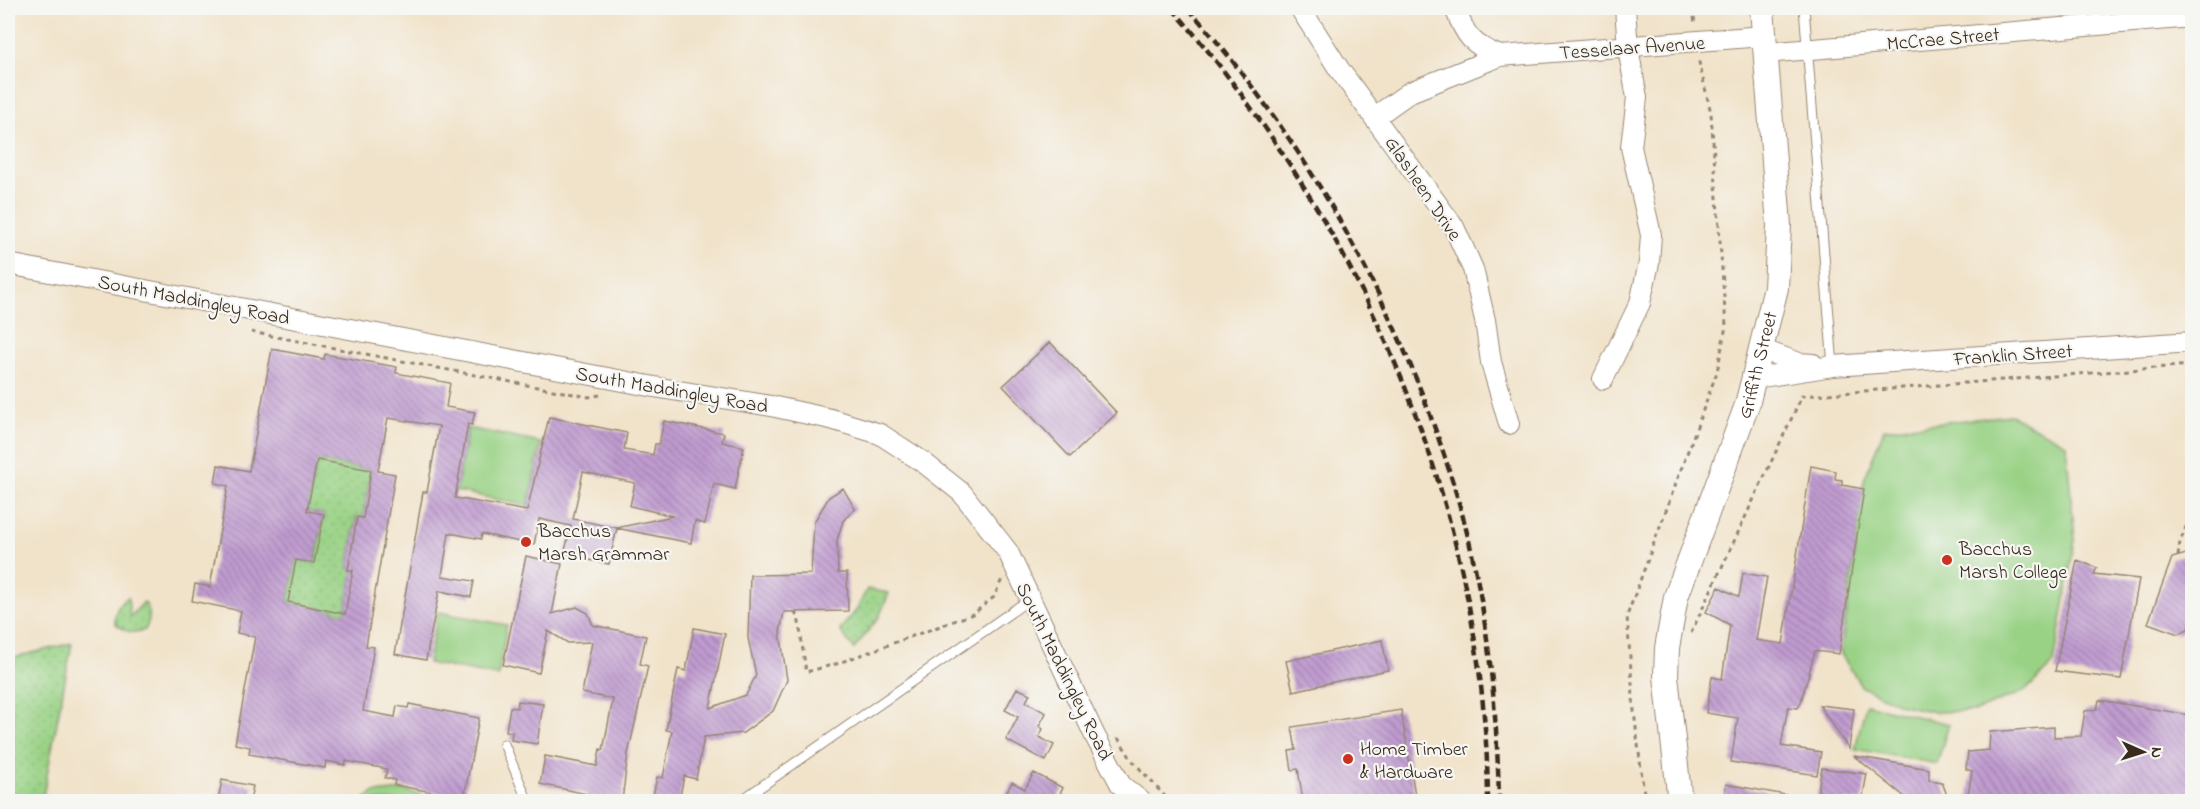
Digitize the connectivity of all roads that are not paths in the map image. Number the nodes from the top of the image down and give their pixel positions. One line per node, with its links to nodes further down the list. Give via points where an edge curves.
1 (1300, 8): 11 (street, Glasheen Drive)
2 (1455, 8): 10 (street, via 1478,47)
3 (1625, 8): 8 (street)
4 (1762, 8): 7 (street, Griffith Street)
5 (1804, 8): 9 (lane)
6 (2193, 17): 9 (street, McCrae Street)
7 (1765, 44): 8 (street, Tesselaar Avenue, via 1696,42); 9 (street, McCrae Street); 14 (street, Griffith Street, via 1779,225 1776,288)
8 (1628, 48): 10 (street, Tesselaar Avenue); 17 (street, via 1637,98 1631,147 1650,226 1650,254 1640,303)
9 (1806, 50): 15 (lane)
10 (1500, 56): 11 (street, Tesselaar Avenue, via 1410,92)
11 (1375, 117): 18 (street, Glasheen Drive, via 1465,248)
12 (8, 264): 19 (street, South Maddingley Road, via 771,406 880,434 962,493 1008,552)
13 (2193, 342): 15 (street, Franklin Street)
14 (1762, 350): 15 (street, Franklin Street, via 1799,363); 16 (street, Griffith Street)
15 (1833, 366): 16 (street, Franklin Street)
16 (1755, 378): 20 (street, Griffith Street, via 1676,597 1667,648)
17 (1603, 379)
18 (1509, 424)
19 (1025, 603): 23 (lane); 24 (street, South Maddingley Road, via 1121,785)
20 (1670, 711): 25 (street, Griffith Street); 26 (street, Griffith Street)
21 (504, 744): 22 (lane)
22 (528, 801)
23 (739, 801)
24 (1142, 801)
25 (1680, 801)
26 (1685, 801)

